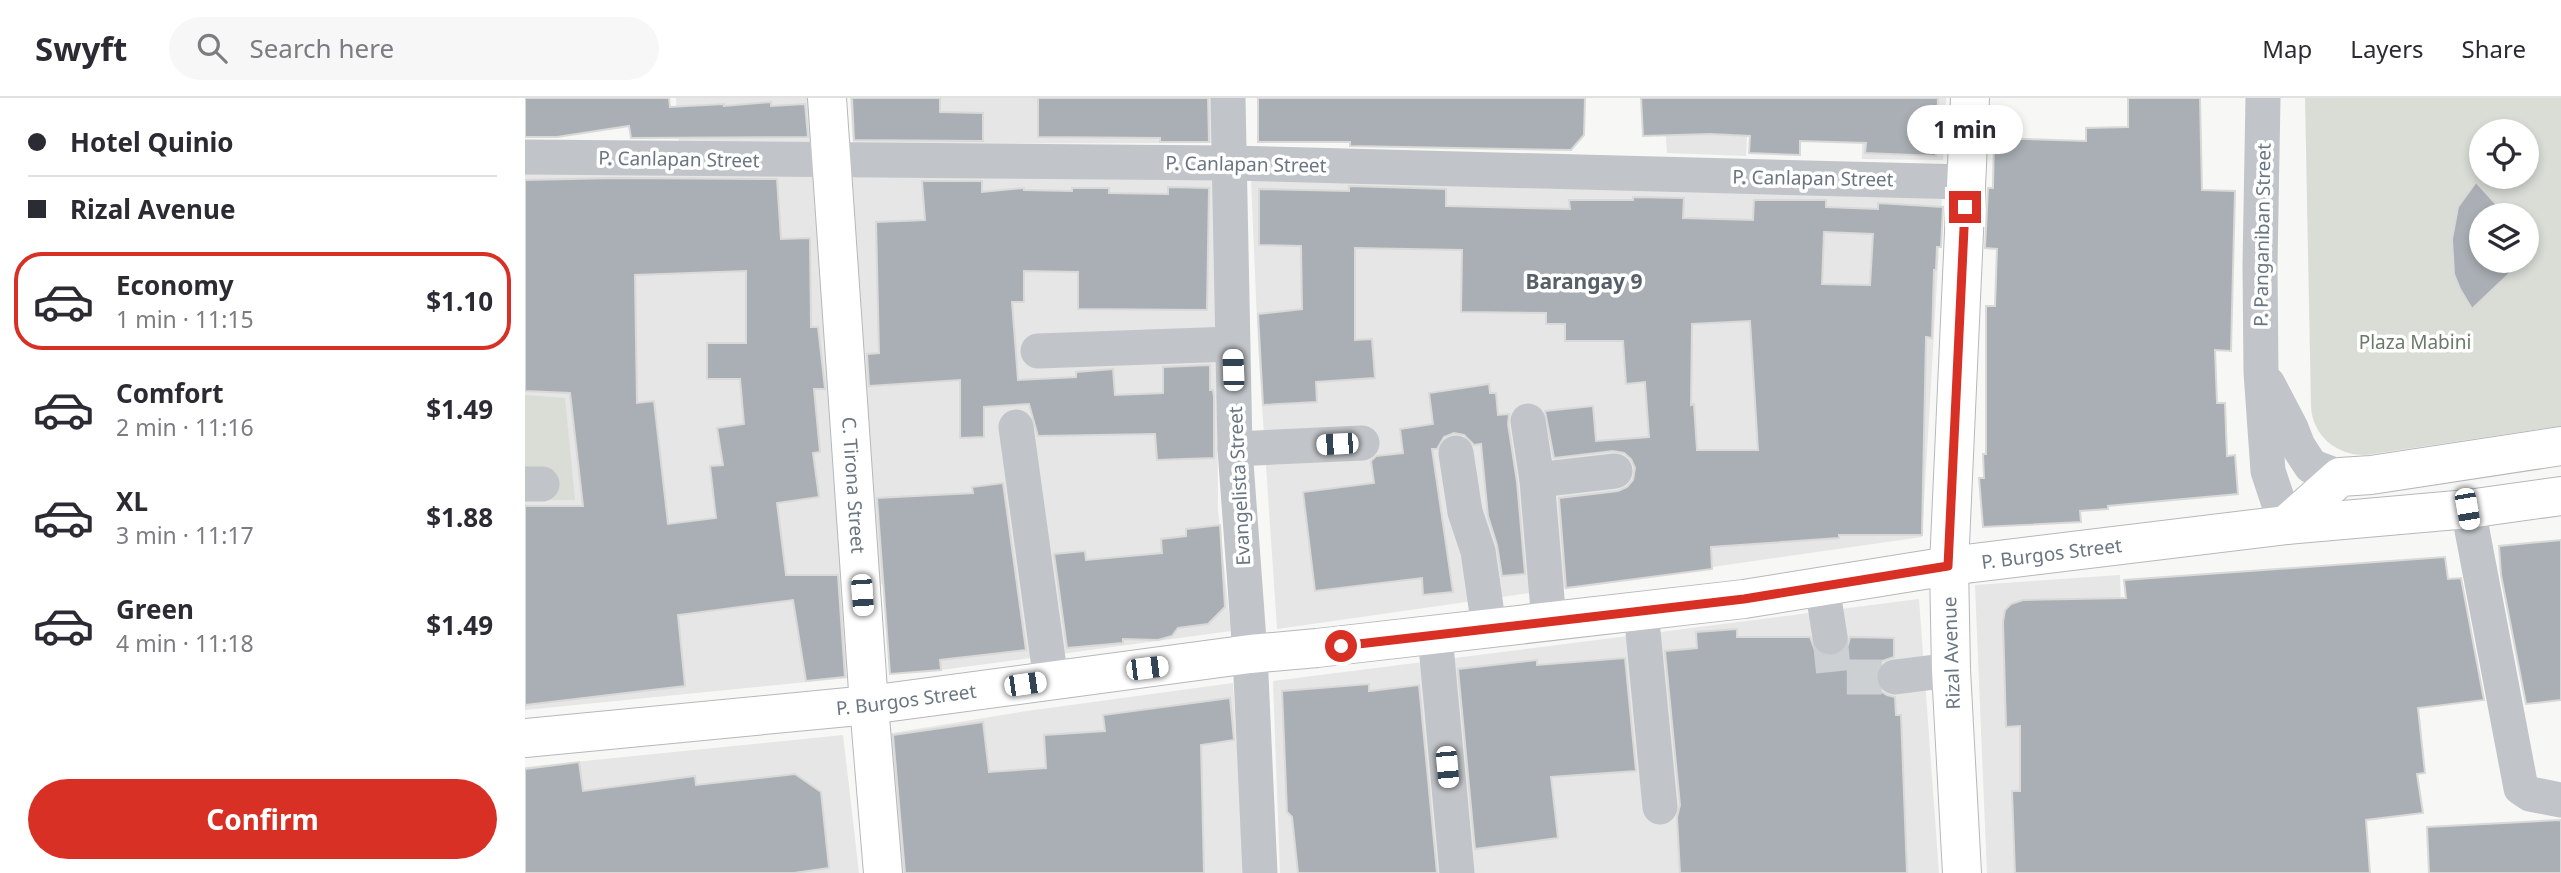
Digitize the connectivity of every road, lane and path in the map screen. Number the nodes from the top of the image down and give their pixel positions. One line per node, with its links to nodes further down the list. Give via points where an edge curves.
1 (827, 98): 6 (main road, C. Tirona Street)
2 (1228, 98): 7 (street, Evangelista Street)
3 (1970, 98): 8 (main road, Rizal Avenue)
4 (2263, 98): 11 (street, P. Panganiban Street)
5 (525, 157): 6 (street, P. Canlapan Street)
6 (830, 160): 7 (street, P. Canlapan Street); 35 (main road, C. Tirona Street)
7 (1229, 163): 8 (street, P. Canlapan Street); 9 (street, Evangelista Street)
8 (1966, 182): 24 (main road, Rizal Avenue)
9 (1232, 344): 10 (street); 16 (street, Evangelista Street)
10 (1038, 351)
11 (2261, 372): 19 (street, P. Panganiban Street, via 2311,466); 23 (street, P. Panganiban Street, via 2268,471)
12 (1528, 421): 20 (street)
13 (1016, 427): 34 (street)
14 (1362, 443): 16 (street)
15 (2561, 446): 19 (main road)
16 (1235, 449): 31 (street, Evangelista Street)
17 (1455, 453): 28 (street, via 1465,512 1478,551)
18 (1615, 471): 20 (street)
19 (2340, 477): 23 (main road)
20 (1537, 480): 27 (street)
21 (2561, 496): 22 (main road, P. Burgos Street)
22 (2467, 509): 23 (main road, P. Burgos Street); 37 (street, via 2521,788)
23 (2286, 525): 24 (main road, P. Burgos Street)
24 (1948, 566): 25 (main road, P. Burgos Street); 32 (main road, Rizal Avenue)
25 (1822, 586): 26 (main road, P. Burgos Street); 30 (street)
26 (1641, 611): 27 (main road, P. Burgos Street); 38 (street)
27 (1549, 622): 28 (main road, P. Burgos Street)
28 (1489, 628): 29 (main road, P. Burgos Street)
29 (1435, 635): 31 (main road, P. Burgos Street); 41 (street)
30 (1831, 637)
31 (1250, 654): 34 (main road, P. Burgos Street); 40 (street, Evangelista Street)
32 (1951, 670): 33 (street); 42 (main road, Rizal Avenue)
33 (1895, 677)
34 (1051, 681): 35 (main road, P. Burgos Street)
35 (869, 705): 36 (main road, P. Burgos Street); 39 (main road, C. Tirona Street)
36 (525, 738)
37 (2561, 800)
38 (1660, 807)
39 (883, 873)
40 (1260, 873)
41 (1457, 873)
42 (1962, 873)

